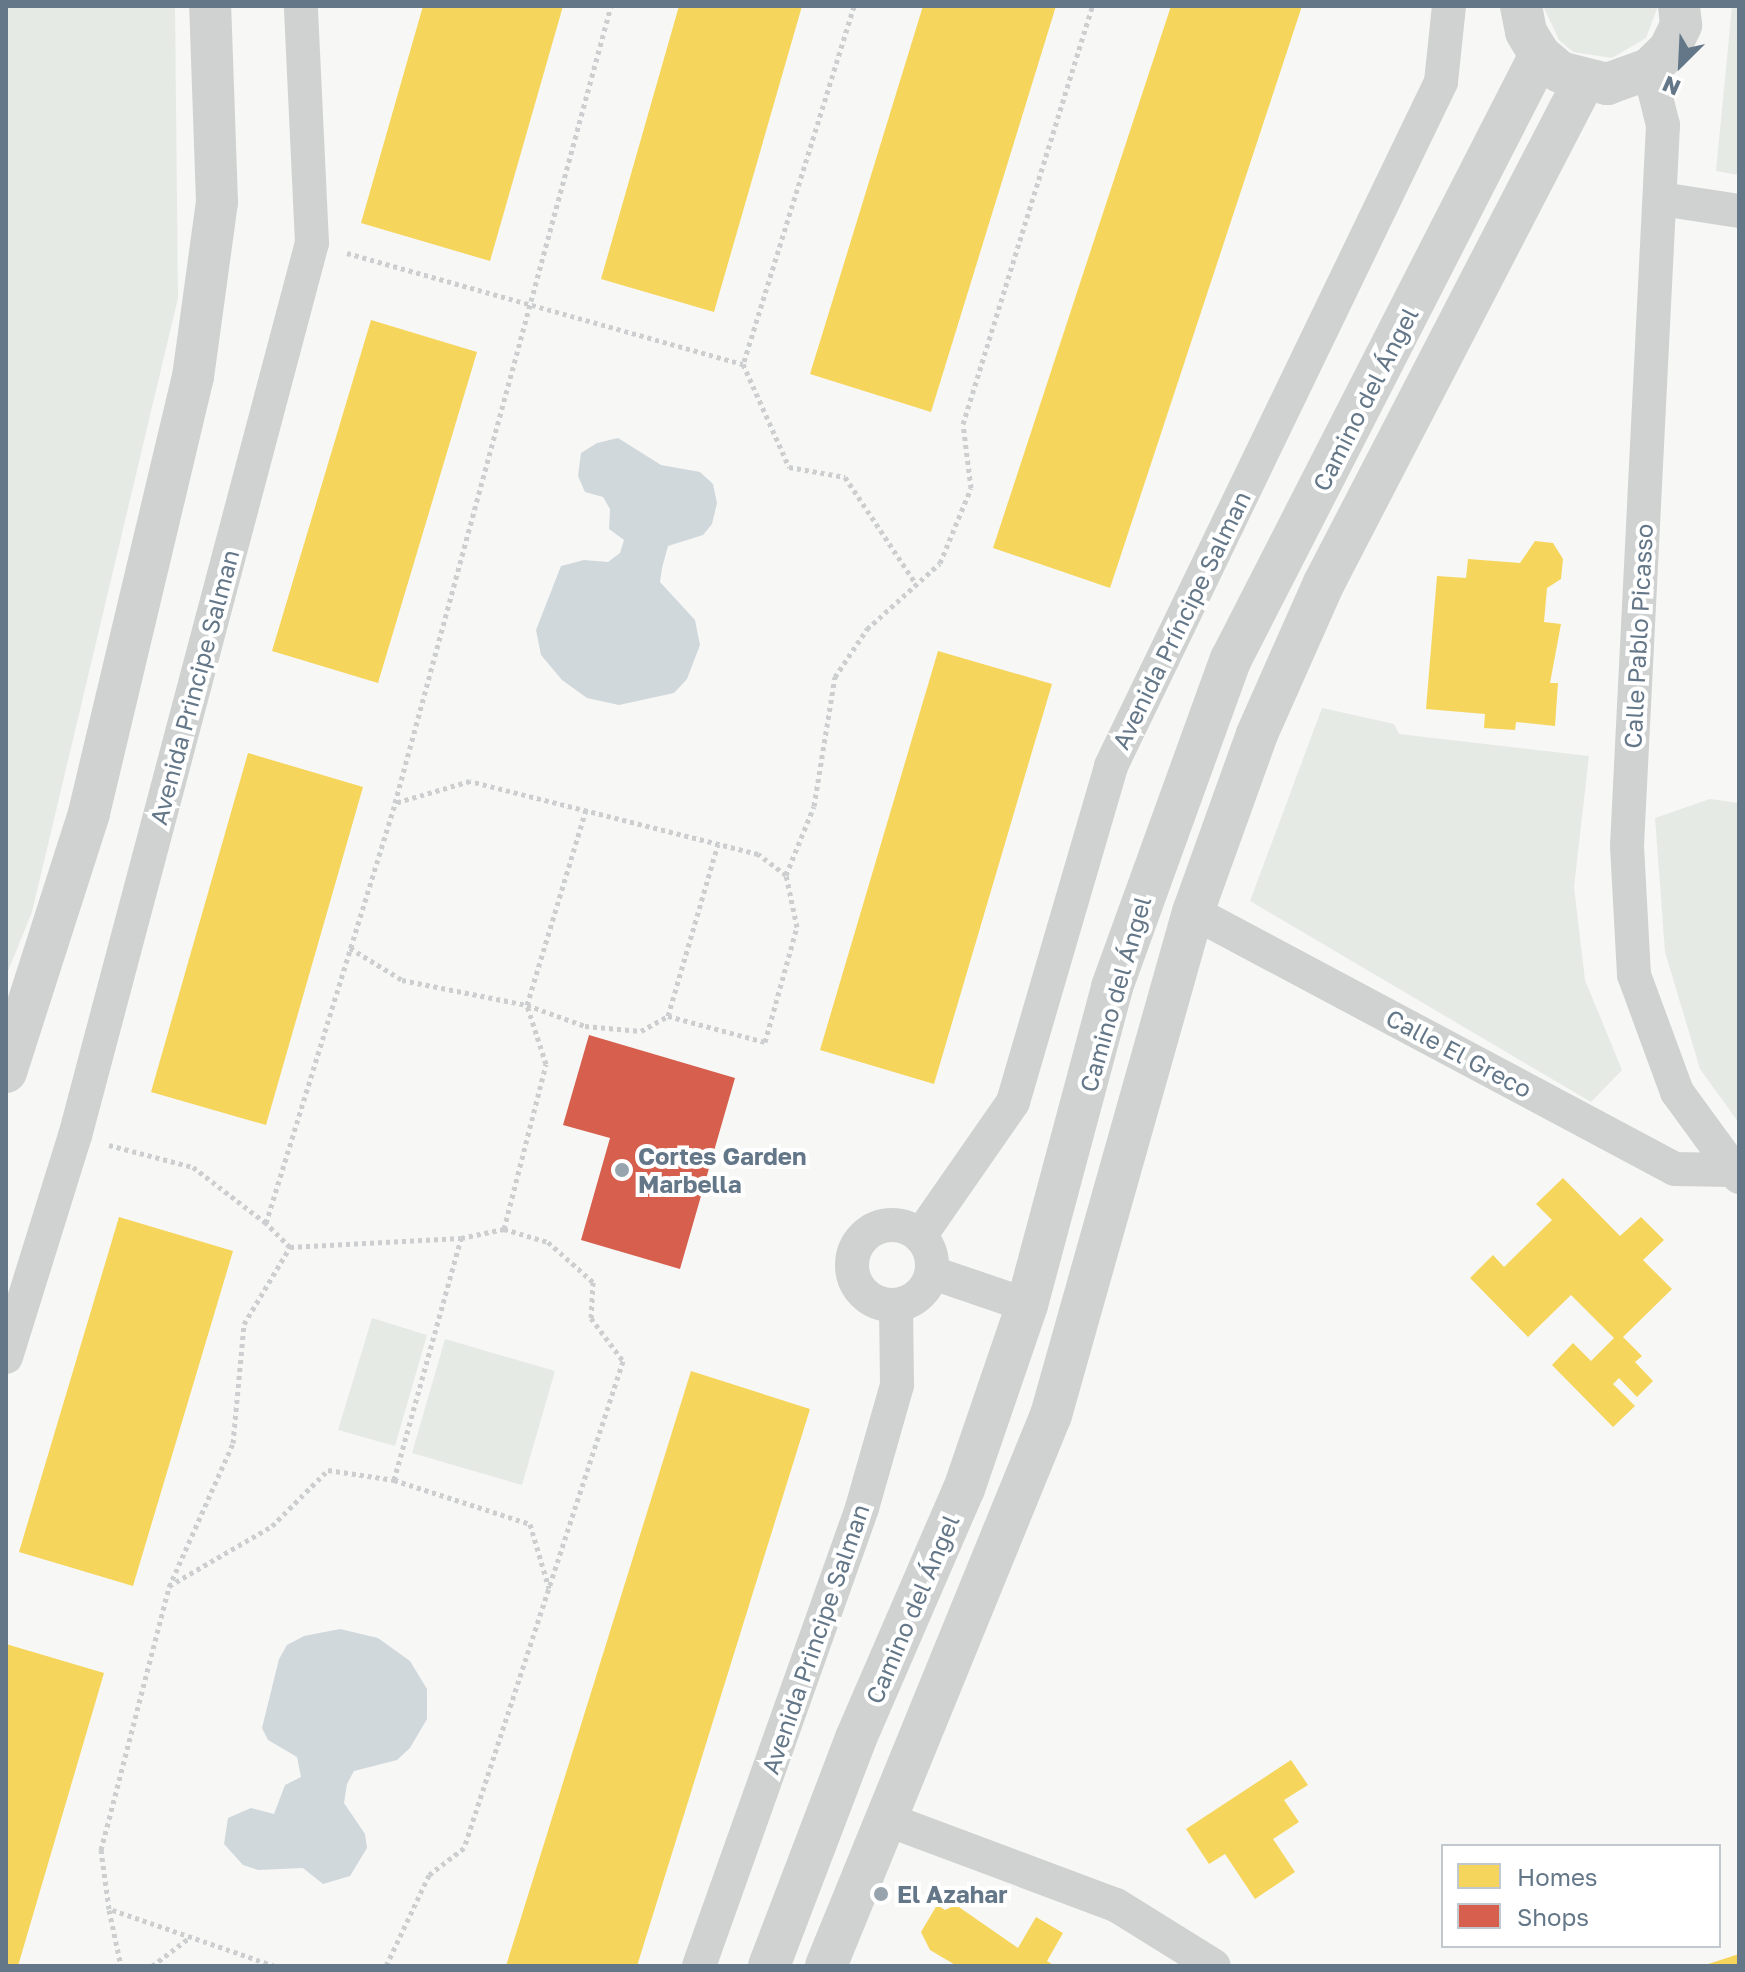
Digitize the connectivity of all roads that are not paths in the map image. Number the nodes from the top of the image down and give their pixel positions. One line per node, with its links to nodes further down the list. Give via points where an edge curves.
1 (210, 6): 12 (street, via 217,202 193,377 89,813)
2 (301, 6): 18 (street, Avenida Principe Salman, via 312,243 75,1136)
3 (1449, 6): 14 (street, Avenida Príncipe Salman, via 1441,82 1111,766 1013,1102)
4 (1521, 6): 6 (street, via 1526,32)
5 (1679, 6): 7 (street, via 1681,25 1669,50)
6 (1540, 55): 8 (street, via 1560,72); 16 (street, Camino del Ángel, via 1231,659 1112,987)
7 (1649, 69): 8 (street, via 1607,84); 9 (street, Calle Pablo Picasso, via 1663,125)
8 (1584, 81): 11 (street, Camino del Ángel, via 1324,583 1257,734)
9 (1661, 199): 10 (street); 13 (street, Calle Pablo Picasso, via 1627,846 1634,975 1677,1092)
10 (1739, 211)
11 (1193, 912): 13 (street, Calle El Greco, via 1675,1169); 19 (street, Camino del Ángel, via 1051,1415)
12 (6, 1072)
13 (1735, 1173)
14 (920, 1236): 15 (street, via 931,1253); 17 (street, via 903,1226 883,1225 865,1235 854,1252 852,1272 860,1290 876,1302)
15 (933, 1273): 16 (street); 17 (street, via 920,1295)
16 (1027, 1305): 21 (street, Camino del Ángel, via 964,1489 856,1738)
17 (896, 1306): 20 (street, Avenida Principe Salman, via 897,1385 862,1508)
18 (6, 1357)
19 (883, 1818): 22 (street, Camino del Ángel); 23 (street, via 1116,1905)
20 (699, 1966)
21 (769, 1966)
22 (826, 1966)
23 (1214, 1966)

